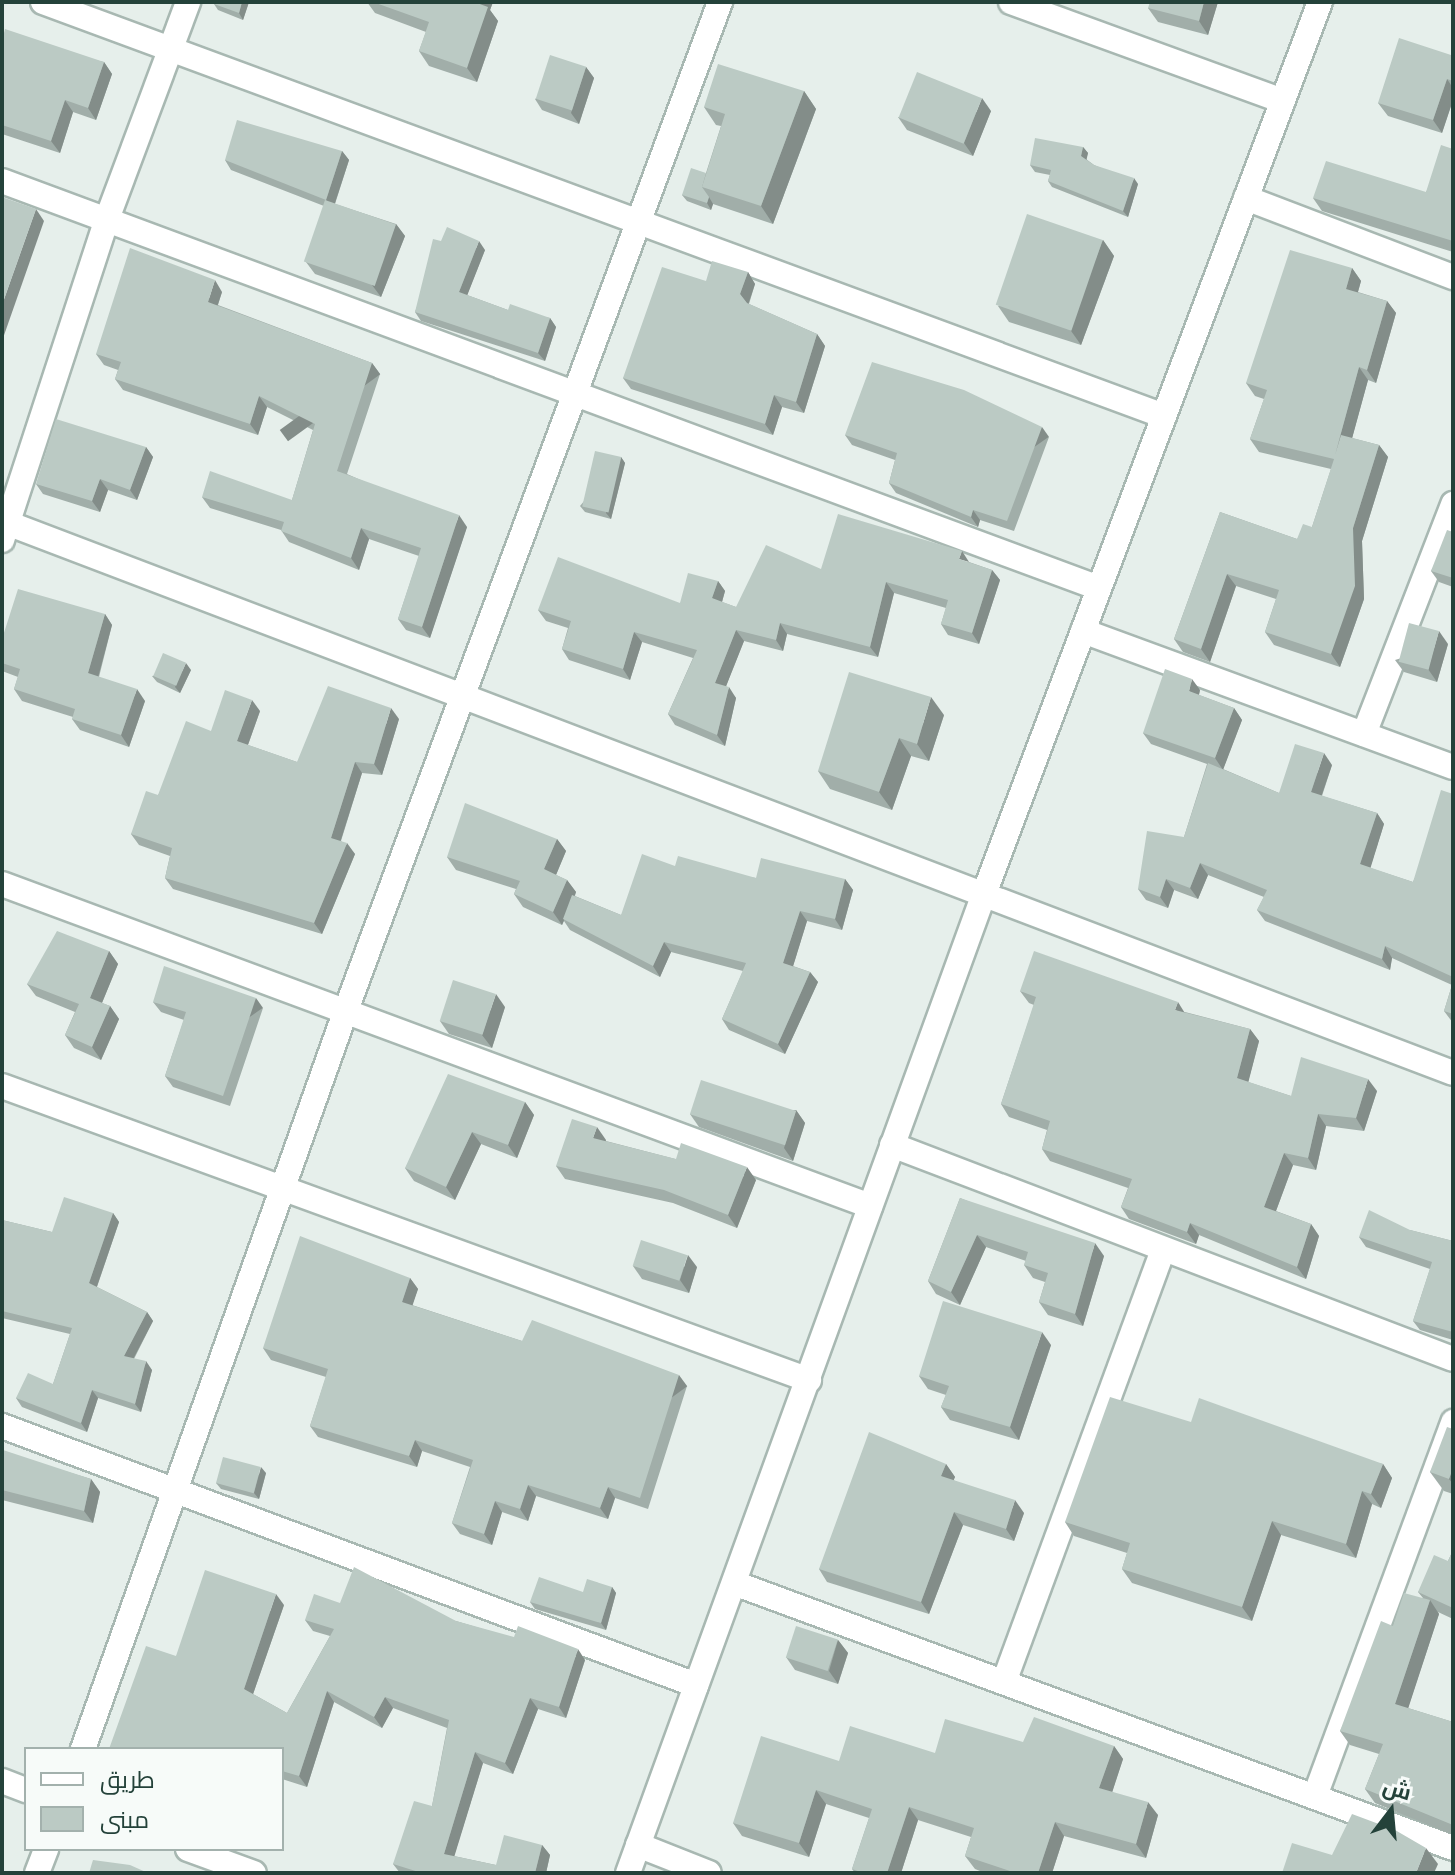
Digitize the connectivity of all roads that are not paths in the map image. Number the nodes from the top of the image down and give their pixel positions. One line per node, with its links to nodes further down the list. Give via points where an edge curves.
1 (43, 2): 6 (street)
2 (188, 2): 6 (street)
3 (720, 2): 11 (street)
4 (1011, 2): 7 (street)
5 (1320, 2): 7 (street)
6 (170, 48): 10 (street); 11 (street)
7 (1283, 101): 9 (street)
8 (2, 181): 10 (street)
9 (1246, 198): 12 (street); 14 (street)
10 (107, 219): 13 (street); 16 (street)
11 (640, 222): 13 (street); 14 (street)
12 (1453, 277)
13 (577, 395): 17 (street); 19 (street)
14 (1164, 416): 17 (street)
15 (1453, 504): 20 (street)
16 (4, 528): 19 (street)
17 (1099, 588): 18 (street)
18 (1083, 631): 20 (street); 23 (street)
19 (464, 700): 23 (street); 24 (street)
20 (1364, 734): 21 (street)
21 (1453, 767)
22 (2, 884): 24 (street)
23 (984, 894): 25 (street); 27 (street)
24 (346, 1010): 28 (street); 29 (street)
25 (1453, 1073)
26 (2, 1086): 28 (street)
27 (892, 1145): 29 (street); 30 (street)
28 (283, 1193): 32 (street); 35 (street)
29 (870, 1206): 32 (street)
30 (1163, 1249): 31 (street); 37 (street)
31 (1453, 1359)
32 (809, 1380): 36 (street)
33 (1453, 1422): 42 (street)
34 (2, 1426): 35 (street)
35 (177, 1492): 38 (street); 39 (street)
36 (734, 1583): 37 (street); 38 (street)
37 (1004, 1682): 42 (street)
38 (696, 1685): 43 (street)
39 (84, 1747)
40 (2, 1781): 41 (street)
41 (24, 1789)
42 (1315, 1796): 44 (street)
43 (638, 1845): 49 (street); 50 (street)
44 (1453, 1848)
45 (45, 1851): 47 (street)
46 (194, 1851): 48 (street)
47 (37, 1873)
48 (254, 1873)
49 (628, 1873)
50 (709, 1873)

